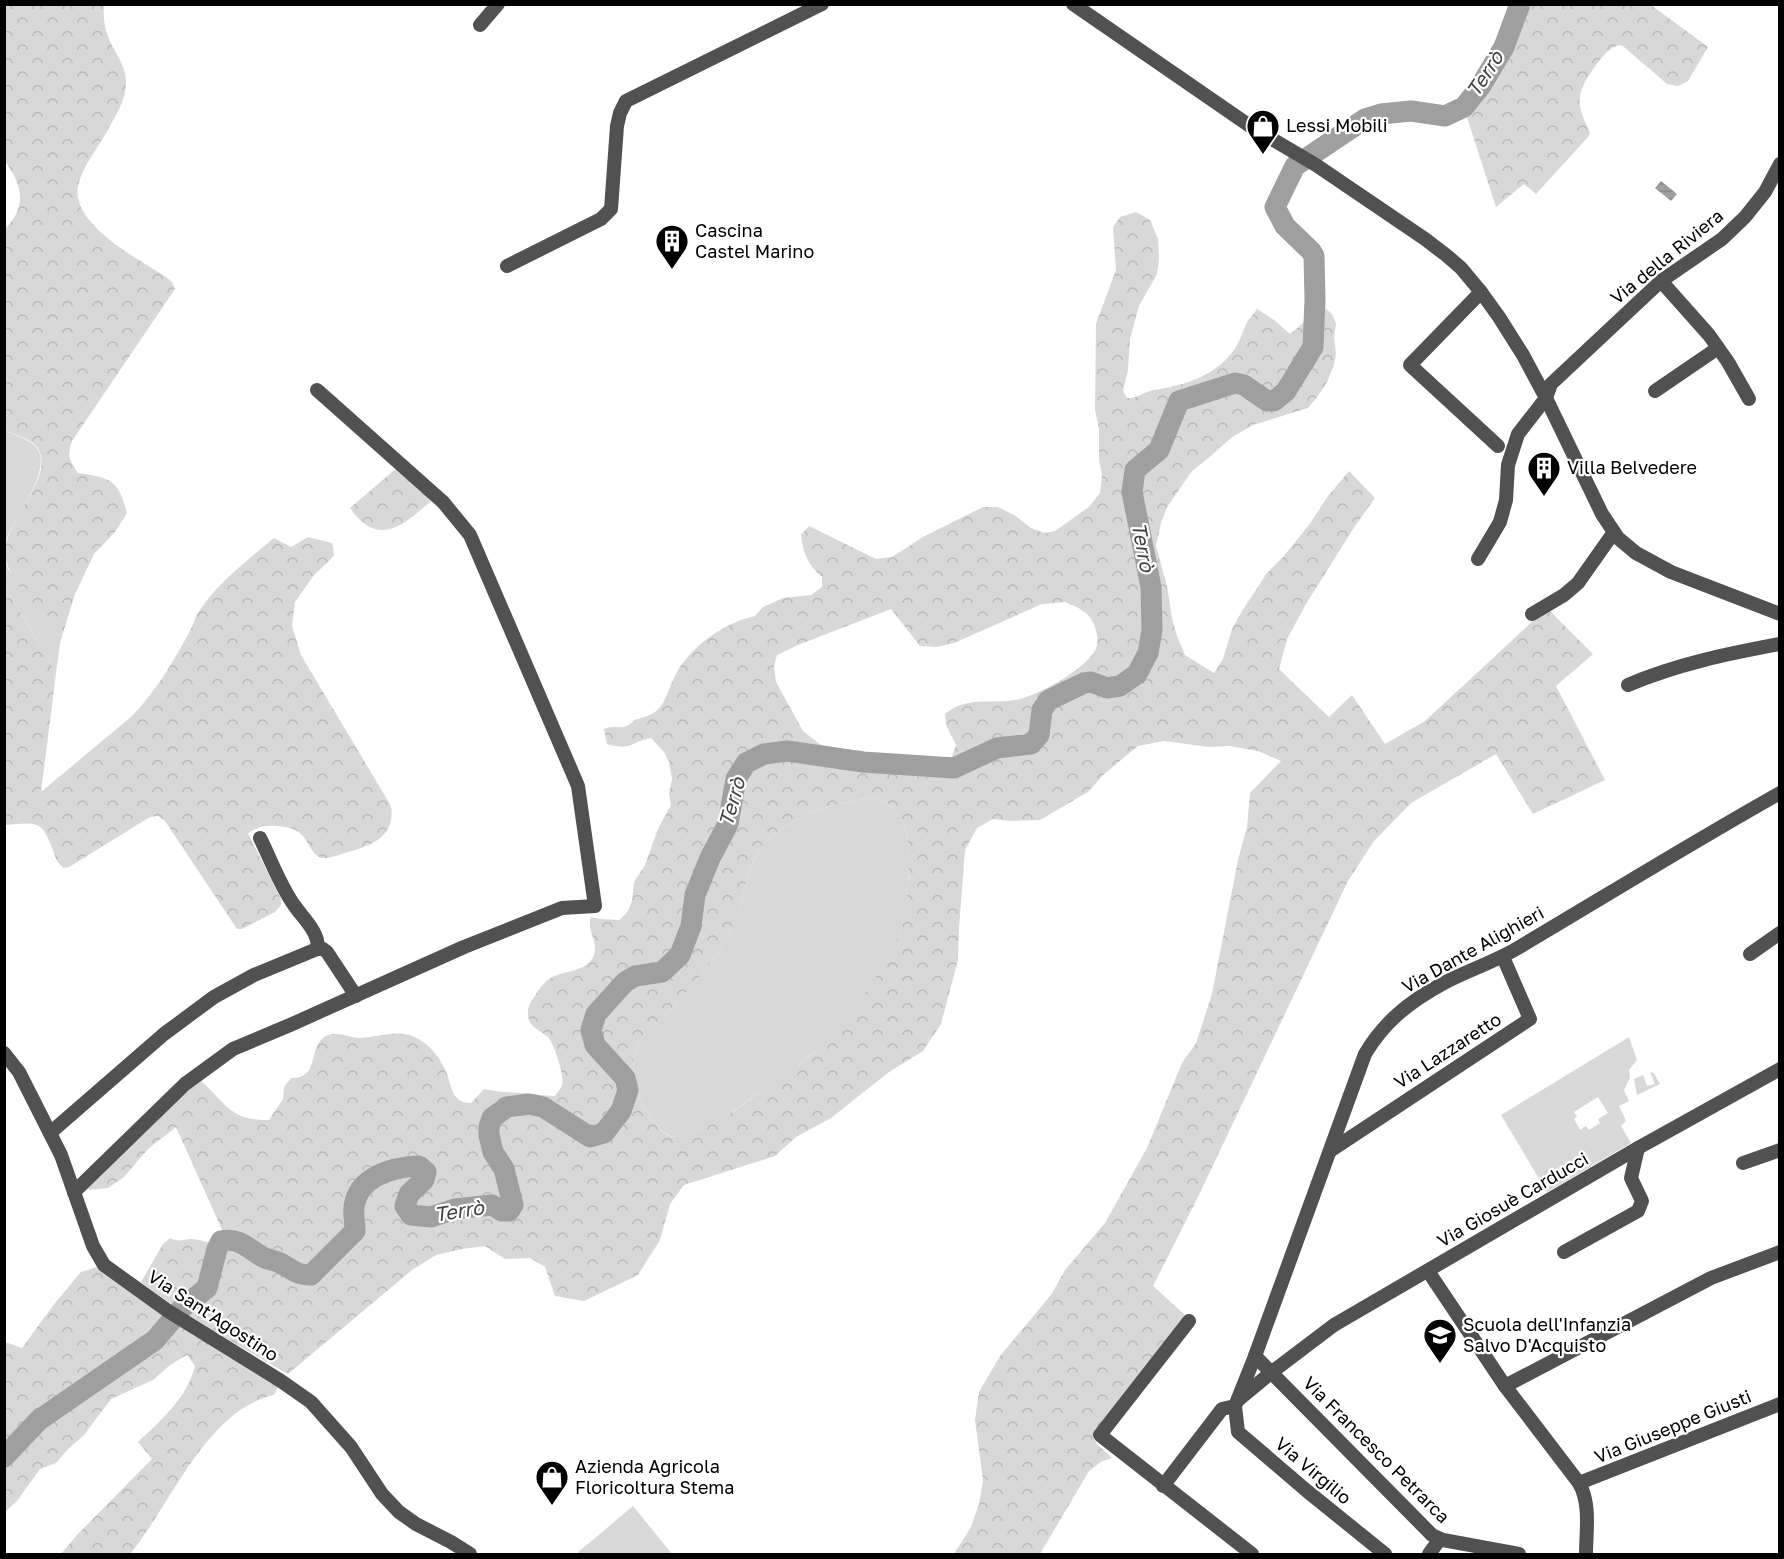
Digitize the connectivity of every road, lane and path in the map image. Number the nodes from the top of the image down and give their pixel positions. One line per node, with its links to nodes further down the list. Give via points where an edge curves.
1 (498, 4): 4 (street)
2 (822, 4): 6 (street, via 626,101 617,126 611,209 601,219)
3 (1072, 4): 8 (street, via 1250,126 1432,243)
4 (480, 25)
5 (1779, 164): 7 (street, Via della Riviera, via 1765,192 1745,217 1722,239)
6 (507, 266)
7 (1661, 281): 9 (street); 12 (street, Via della Riviera, via 1557,378)
8 (1481, 292): 12 (street); 14 (street, via 1410,365)
9 (1718, 348): 11 (street); 13 (street)
10 (317, 390): 27 (street, via 443,502 470,535 578,786 595,906 562,908)
11 (1655, 391)
12 (1546, 398): 15 (street); 16 (street, Via della Riviera, via 1518,434 1508,465 1500,522)
13 (1749, 399)
14 (1498, 446)
15 (1614, 532): 17 (street, via 1578,583); 18 (street, via 1632,550 1662,568)
16 (1478, 559)
17 (1532, 614)
18 (1779, 614)
19 (1779, 644): 20 (street, via 1693,662)
20 (1628, 685)
21 (1779, 793): 26 (street, Via Dante Alighieri)
22 (260, 838): 24 (street, via 292,902 316,935)
23 (1779, 933): 25 (street)
24 (317, 949): 27 (street, via 327,952); 30 (street, via 254,975 214,997 164,1034)
25 (1750, 954)
26 (1503, 957): 33 (street, Via Dante Alighieri, via 1442,984 1387,1023 1365,1054); 33 (street, Via Lazzaretto, via 1530,1018)
27 (356, 996): 35 (street, via 233,1049 186,1084)
28 (4, 1053): 30 (street, Via Sant'Agostino, via 19,1072)
29 (1779, 1069): 31 (street, Via Giosuè Carducci)
30 (50, 1133): 35 (street, Via Sant'Agostino)
31 (1638, 1148): 36 (street, via 1631,1178 1642,1201 1638,1211); 38 (street, Via Giosuè Carducci)
32 (1779, 1150): 34 (street)
33 (1330, 1151): 40 (street, Via Dante Alighieri)
34 (1743, 1163)
35 (74, 1192): 48 (street, Via Sant'Agostino, via 104,1265 168,1311 311,1402 351,1447 399,1512)
36 (1564, 1252)
37 (1779, 1252): 42 (street, via 1711,1278)
38 (1428, 1271): 41 (street, Via Giosuè Carducci, via 1334,1325); 42 (street)
39 (1189, 1321): 46 (street, via 1100,1435)
40 (1255, 1356): 41 (street, Via Francesco Petrarca); 43 (street, Via Dante Alighieri)
41 (1272, 1372): 43 (street, Via Giosuè Carducci); 47 (street, Via Francesco Petrarca)
42 (1505, 1386): 45 (street)
43 (1236, 1404): 46 (street, Via Giosuè Carducci, via 1222,1409); 50 (street, Via Virgilio, via 1238,1432)
44 (1779, 1404): 45 (street, Via Giuseppe Giusti)
45 (1579, 1483): 53 (street, via 1586,1504)
46 (1163, 1485): 49 (street)
47 (1440, 1539): 51 (street); 52 (street, Via Francesco Petrarca)
48 (470, 1554)
49 (1252, 1554)
50 (1385, 1554)
51 (1428, 1554)
52 (1519, 1554)
53 (1586, 1554)

